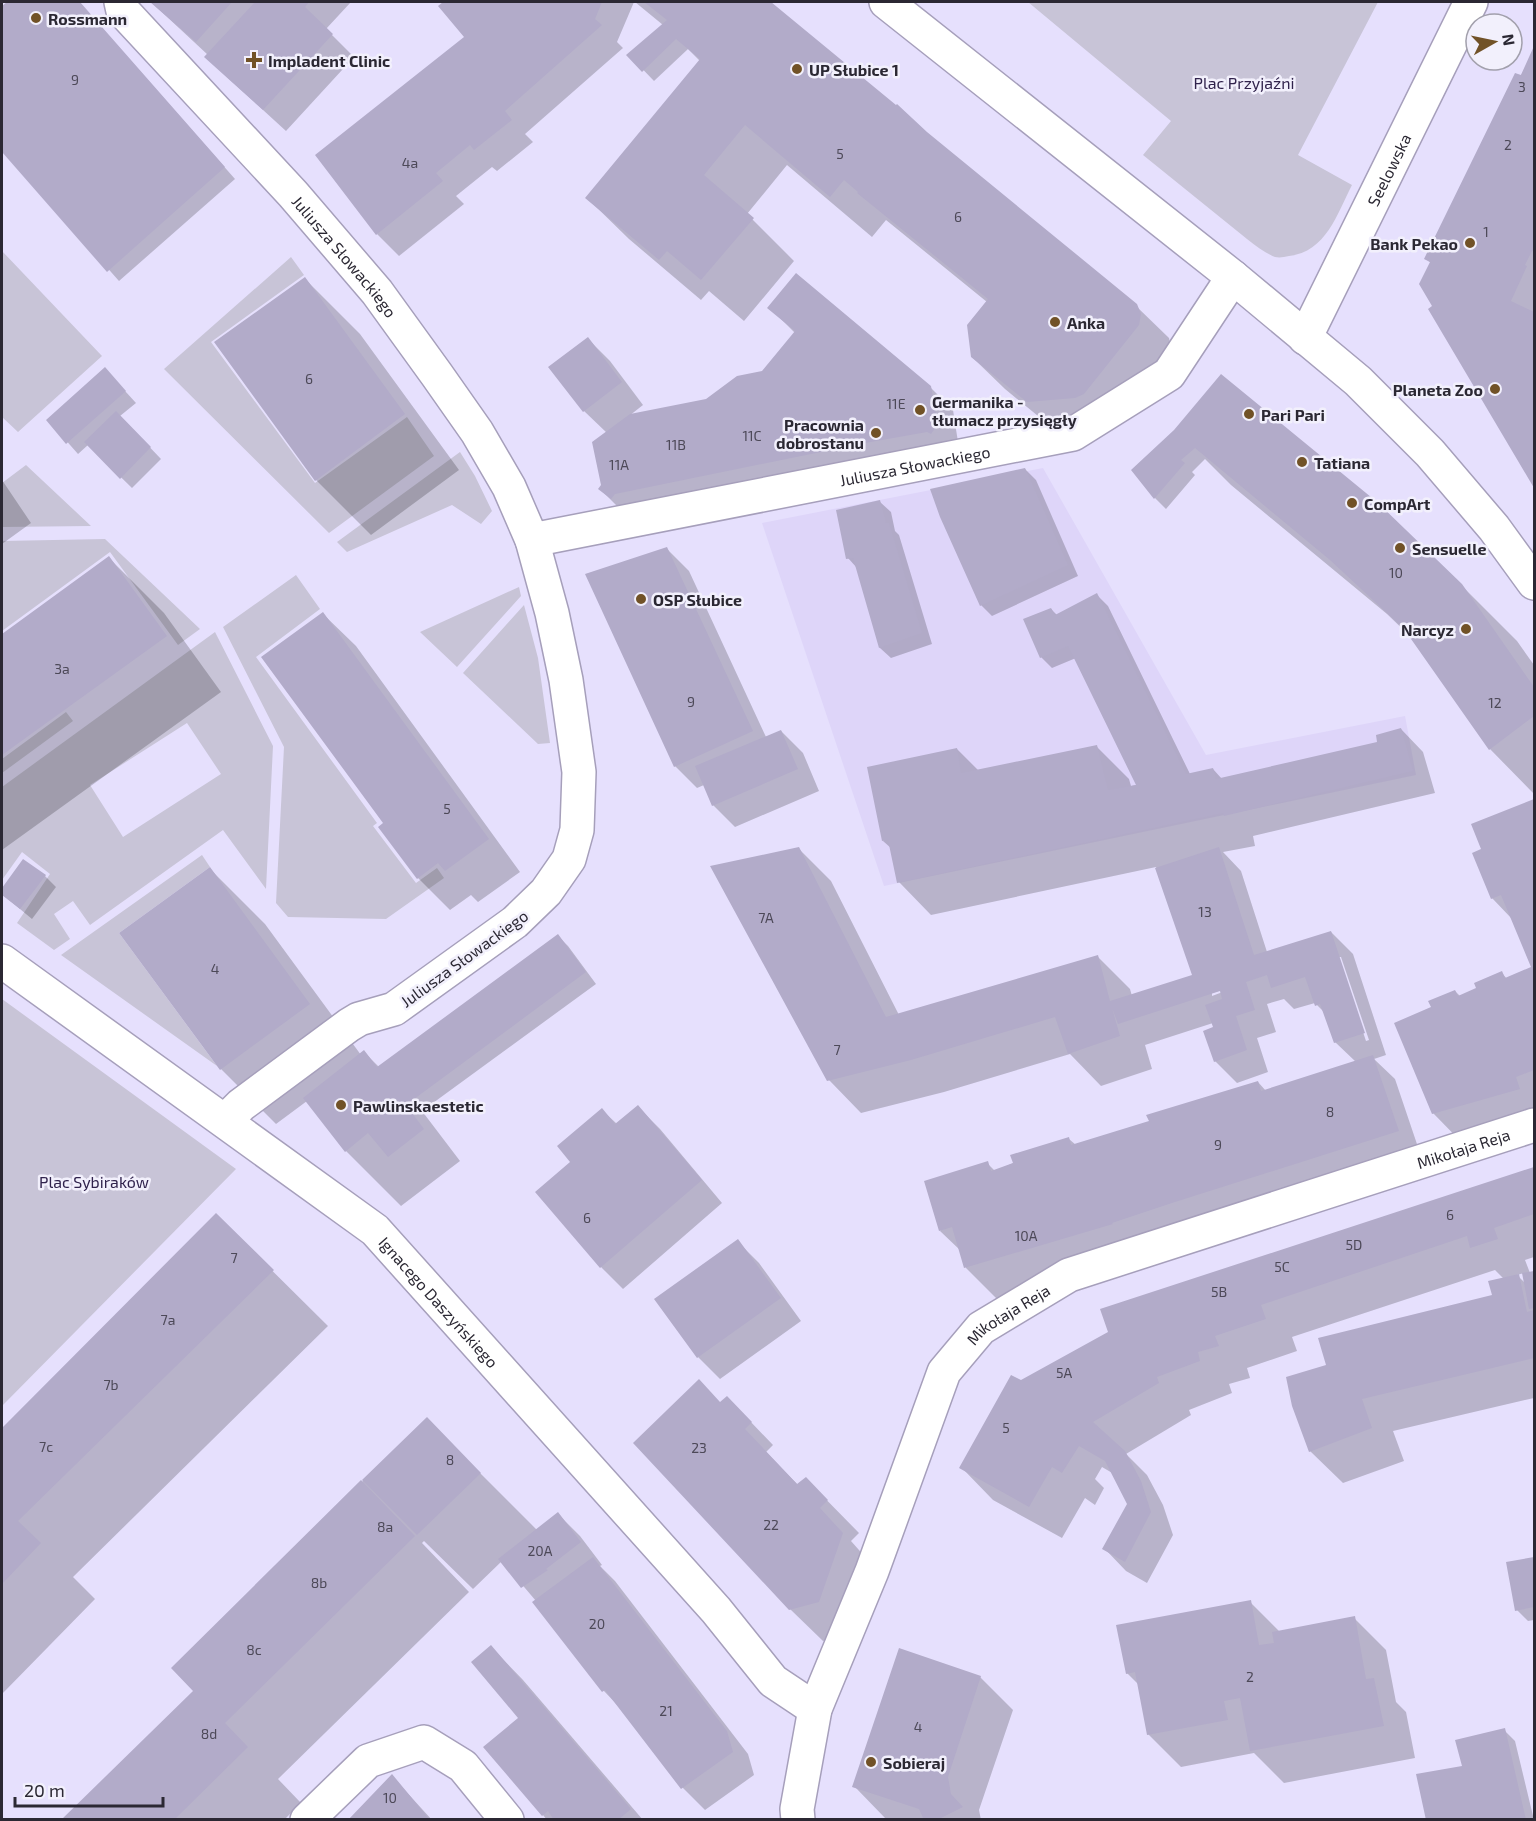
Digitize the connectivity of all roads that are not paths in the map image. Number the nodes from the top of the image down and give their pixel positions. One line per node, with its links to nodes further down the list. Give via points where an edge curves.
1 (121, 2): 6 (street, Juliusza Słowackiego, via 123,11 293,194 376,292 482,441)
2 (886, 2): 4 (street)
3 (1471, 2): 5 (street, Seelowska)
4 (1233, 277): 5 (street); 6 (street, Juliusza Słowackiego, via 1169,374 1073,434)
5 (1305, 338): 7 (street, via 1358,381 1430,453 1494,528)
6 (532, 540): 9 (street, Juliusza Słowackiego, via 562,658 578,760 577,830 564,867 541,899 515,922 394,1009 349,1025)
7 (1534, 583)
8 (2, 961): 9 (street, Ignacego Daszyńskiego)
9 (225, 1121): 11 (street, Ignacego Daszyńskiego, via 375,1230 716,1610 773,1681)
10 (1534, 1125): 11 (street, Mikołaja Reja, via 1069,1275 981,1328 944,1372 872,1571)
11 (815, 1709): 14 (street, Mikołaja Reja)
12 (307, 1820): 13 (street, via 368,1761 424,1742 463,1766)
13 (507, 1820)
14 (798, 1820)

